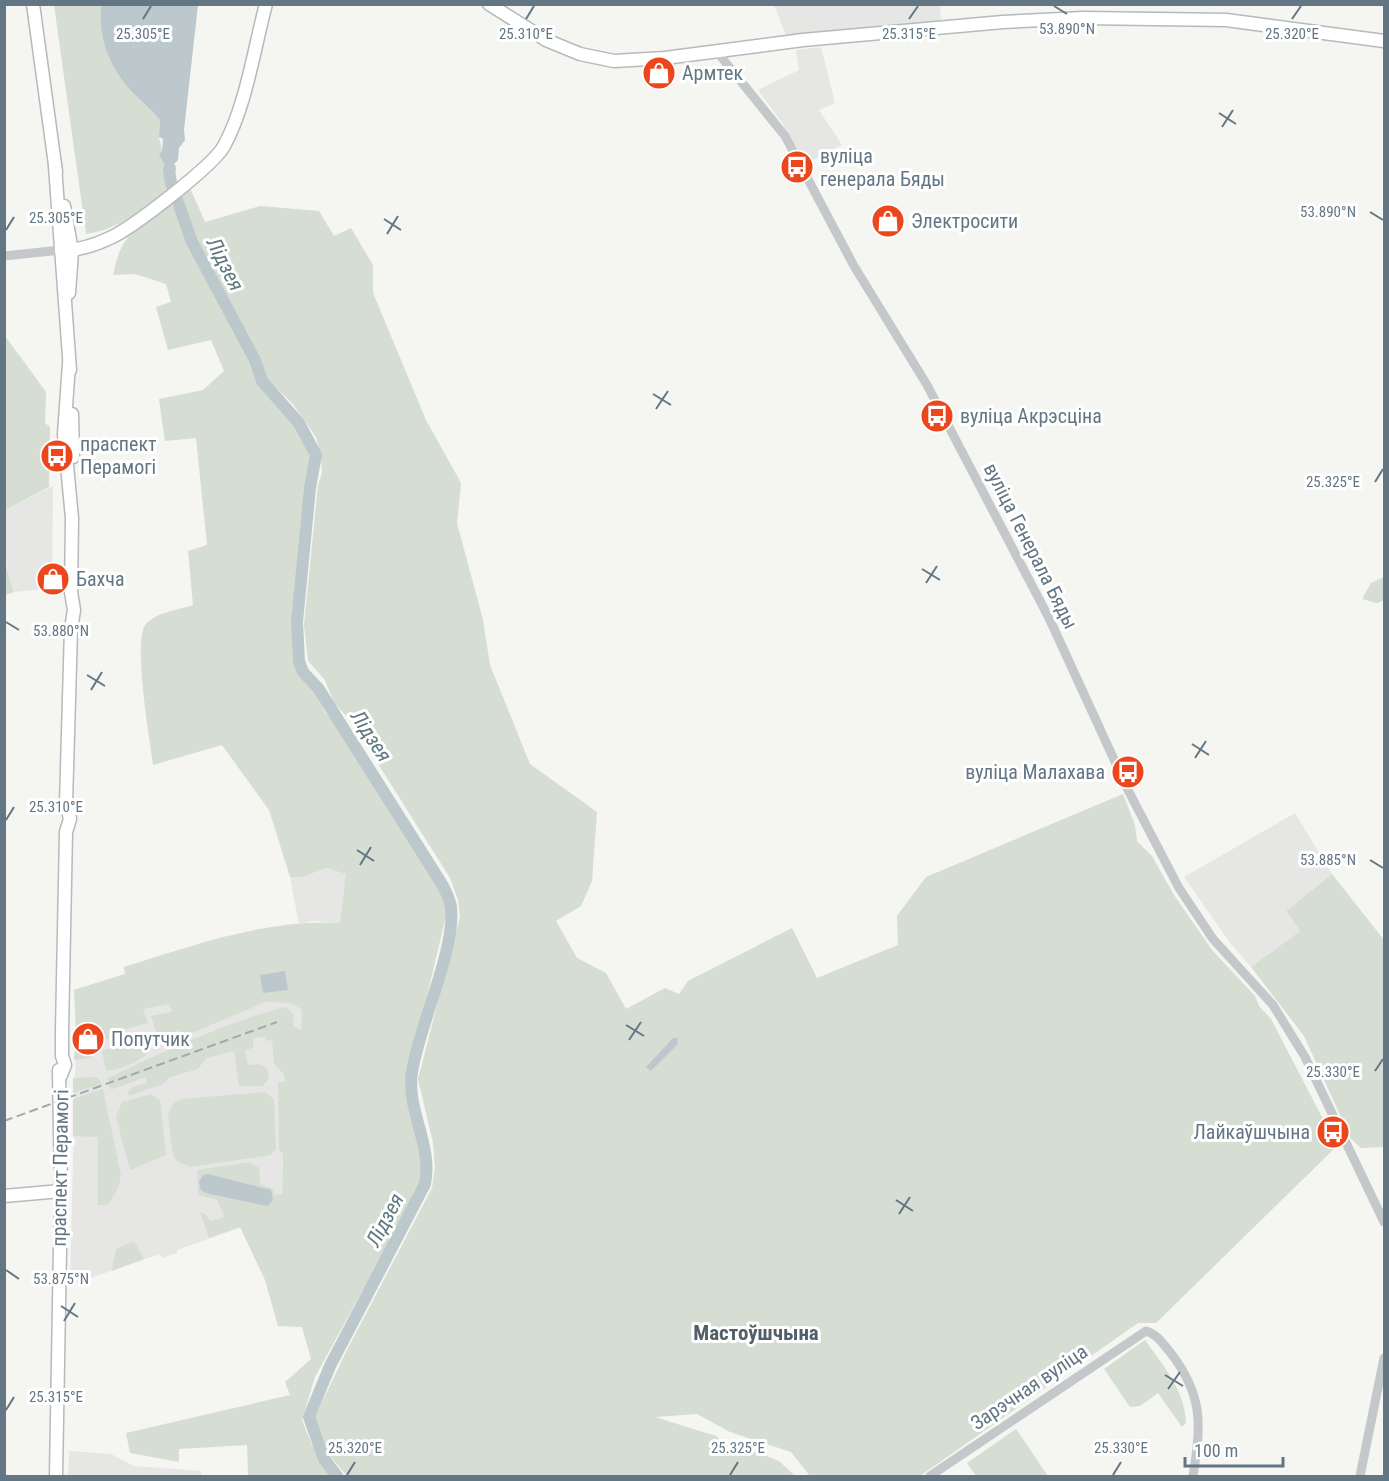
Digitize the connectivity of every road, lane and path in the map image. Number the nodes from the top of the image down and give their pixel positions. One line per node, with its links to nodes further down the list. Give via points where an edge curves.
1 (33, 4): 6 (main road, праспект Перамогі)
2 (266, 4): 6 (main road, via 237,114 223,148 181,186 111,238)
3 (489, 4): 5 (main road, via 546,40 580,54 624,61)
4 (1384, 41): 5 (main road, via 1226,20 1083,18 821,39)
5 (718, 53): 10 (street, вуліца Генерала Бяды, via 785,136 854,266 939,406 1049,618 1129,792 1184,897 1213,939 1273,1005 1305,1057)
6 (67, 251): 7 (street); 8 (main road, праспект Перамогі, via 69,364 64,434 74,610 66,803 70,819 66,832 62,1056 66,1065 62,1076)
7 (4, 256)
8 (61, 1191): 9 (main road); 12 (main road, праспект Перамогі)
9 (4, 1196)
10 (1384, 1222)
11 (1384, 1358): 15 (street)
12 (56, 1476)
13 (930, 1476): 14 (street, Зарэчная вуліца, via 1142,1331 1158,1337 1182,1368 1198,1406)
14 (1193, 1476)
15 (1360, 1476)

